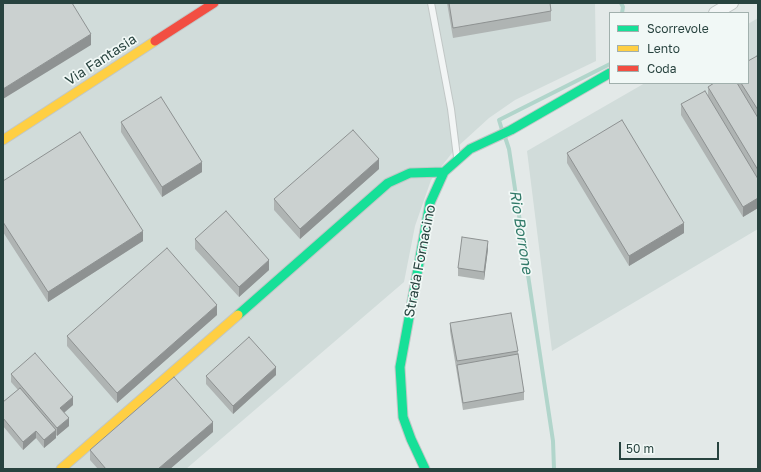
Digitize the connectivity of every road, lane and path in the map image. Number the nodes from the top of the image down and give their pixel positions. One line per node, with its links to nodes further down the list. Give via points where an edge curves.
1 (214, 3): 6 (street, Via Fantasia)
2 (430, 3): 7 (lane, via 451,109)
3 (732, 3): 4 (street)
4 (717, 12)
5 (609, 74): 7 (street, Strada Fornacino, via 511,130 470,149)
6 (3, 140)
7 (457, 160): 8 (street, Strada Fornacino)
8 (444, 172): 9 (street, via 410,173 388,183); 10 (street, Strada Fornacino, via 430,203 400,367 403,417)
9 (61, 469)
10 (426, 469)

